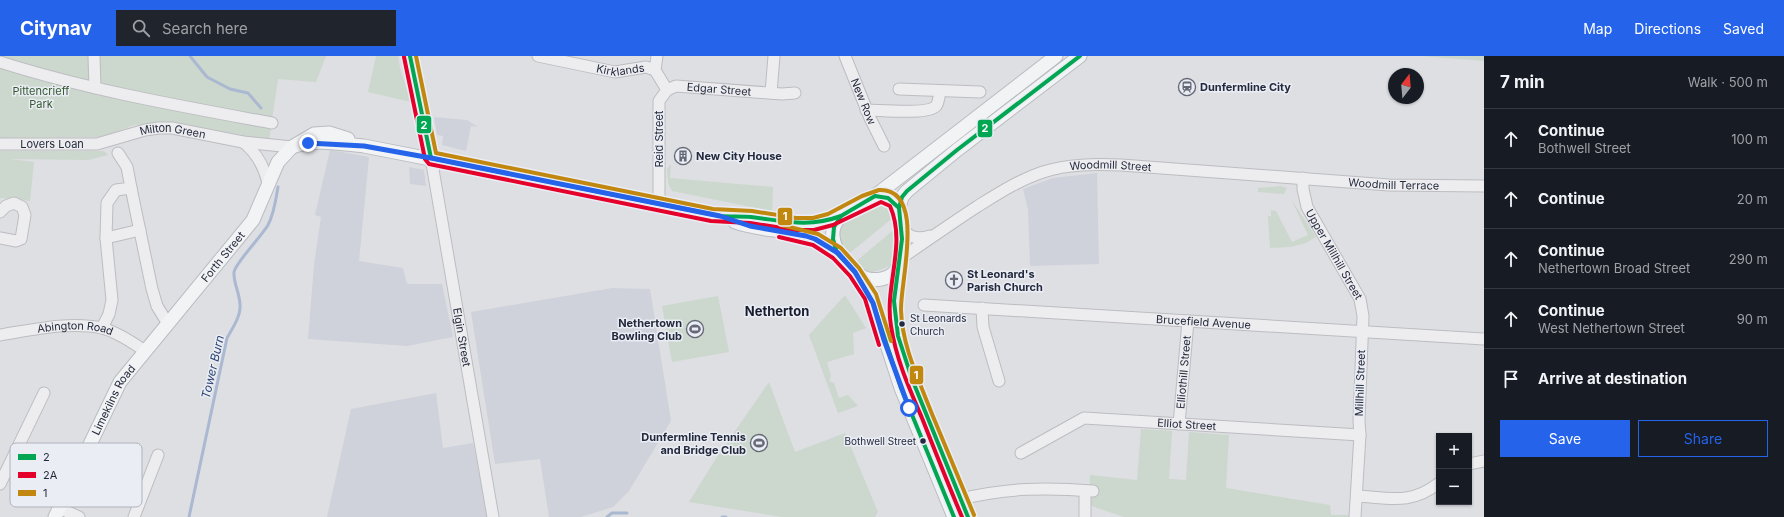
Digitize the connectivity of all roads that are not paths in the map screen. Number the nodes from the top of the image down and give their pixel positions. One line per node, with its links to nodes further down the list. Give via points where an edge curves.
1 (94, 56): 11 (street)
2 (410, 56): 26 (street, Elgin Street)
3 (538, 56): 10 (street, Kirklands, via 614,72 646,67)
4 (657, 56): 10 (street)
5 (774, 56): 16 (street)
6 (845, 56): 18 (street, New Row)
7 (1056, 56): 31 (main road)
8 (1080, 56): 33 (main road, via 907,191 902,196)
9 (0, 62): 11 (street)
10 (655, 70): 13 (street)
11 (95, 88): 19 (street)
12 (899, 89): 14 (street)
13 (667, 90): 16 (street, Edgar Street, via 676,86); 32 (street, Reid Street, via 659,101)
14 (940, 91): 15 (street); 18 (street, via 938,104 932,109)
15 (980, 92)
16 (771, 93): 17 (street, Edgar Street)
17 (795, 93)
18 (866, 110): 23 (street, New Row)
19 (272, 122)
20 (104, 142): 21 (street, Milton Green, via 145,130 172,128); 22 (street, Lovers Loan)
21 (243, 142): 24 (street, Milton Green); 28 (street, via 260,160)
22 (0, 144)
23 (884, 146)
24 (289, 150): 26 (main road, via 309,136 320,133 335,135 364,146); 28 (main road, Forth Street, via 278,162)
25 (118, 153): 30 (street, via 127,167)
26 (431, 158): 32 (main road); 74 (street, Elgin Street)
27 (1303, 178): 29 (street, Woodmill Terrace, via 1389,185); 39 (street, Woodmill Street, via 1121,165 1064,167 1044,172 1008,187); 50 (street, Upper Millhill Street, via 1307,207 1360,299)
28 (268, 183): 48 (main road, Forth Street, via 253,220)
29 (1484, 186)
30 (131, 188): 38 (street); 41 (street, via 116,190 107,203)
31 (875, 196): 33 (main road, via 888,198); 36 (main road)
32 (659, 205): 35 (main road)
33 (899, 208): 37 (main road)
34 (0, 212): 40 (street, via 14,203 22,207 25,215 21,239 16,241)
35 (720, 216): 36 (main road, via 752,217 801,225 820,223); 42 (main road, via 750,226 806,236)
36 (841, 216): 42 (main road, via 833,233)
37 (901, 224): 39 (street, Woodmill Street, via 908,234 915,238); 43 (main road)
38 (140, 230): 41 (street); 48 (street, via 157,306)
39 (934, 234): 43 (street, Woodmill Street)
40 (0, 238)
41 (106, 238): 49 (street, via 112,300)
42 (838, 253): 44 (main road)
43 (900, 262): 44 (main road, via 890,275 877,280 865,278); 69 (main road, via 894,301 898,336 912,379)
44 (855, 272): 75 (main road, via 874,305 901,388)
45 (924, 305): 46 (street, Brucefield Avenue)
46 (982, 308): 47 (street, Brucefield Avenue); 54 (street, via 983,327)
47 (1188, 321): 50 (street, Brucefield Avenue); 56 (street, Elliothill Street)
48 (168, 324): 53 (main road, Forth Street)
49 (102, 328): 51 (street, Abington Road, via 78,326); 53 (street, Abington Road, via 125,338)
50 (1362, 331): 52 (street, Brucefield Avenue); 57 (street, Millhill Street, via 1358,421)
51 (0, 335)
52 (1484, 339)
53 (145, 351): 59 (main road, Limekilns Road, via 120,382)
54 (999, 381)
55 (44, 393): 58 (street)
56 (1179, 424): 57 (street, Elliot Street); 60 (street, Elliot Street, via 1084,418)
57 (1360, 435): 68 (street, Millhill Street)
58 (20, 443)
59 (90, 443)
60 (1021, 453)
61 (158, 455): 67 (street)
62 (1484, 460): 64 (street)
63 (10, 463): 65 (street)
64 (1472, 463)
65 (0, 484)
66 (1436, 485): 68 (street, via 1428,492 1406,500)
67 (142, 496)
68 (1357, 496): 78 (street, Millhill Street)
69 (960, 499): 76 (main road); 77 (street, via 989,492 1042,488 1089,491)
70 (138, 507): 73 (street)
71 (57, 512): 72 (street)
72 (78, 517)
73 (134, 517)
74 (494, 517)
75 (954, 517)
76 (968, 517)
77 (1085, 517)
78 (1355, 517)

